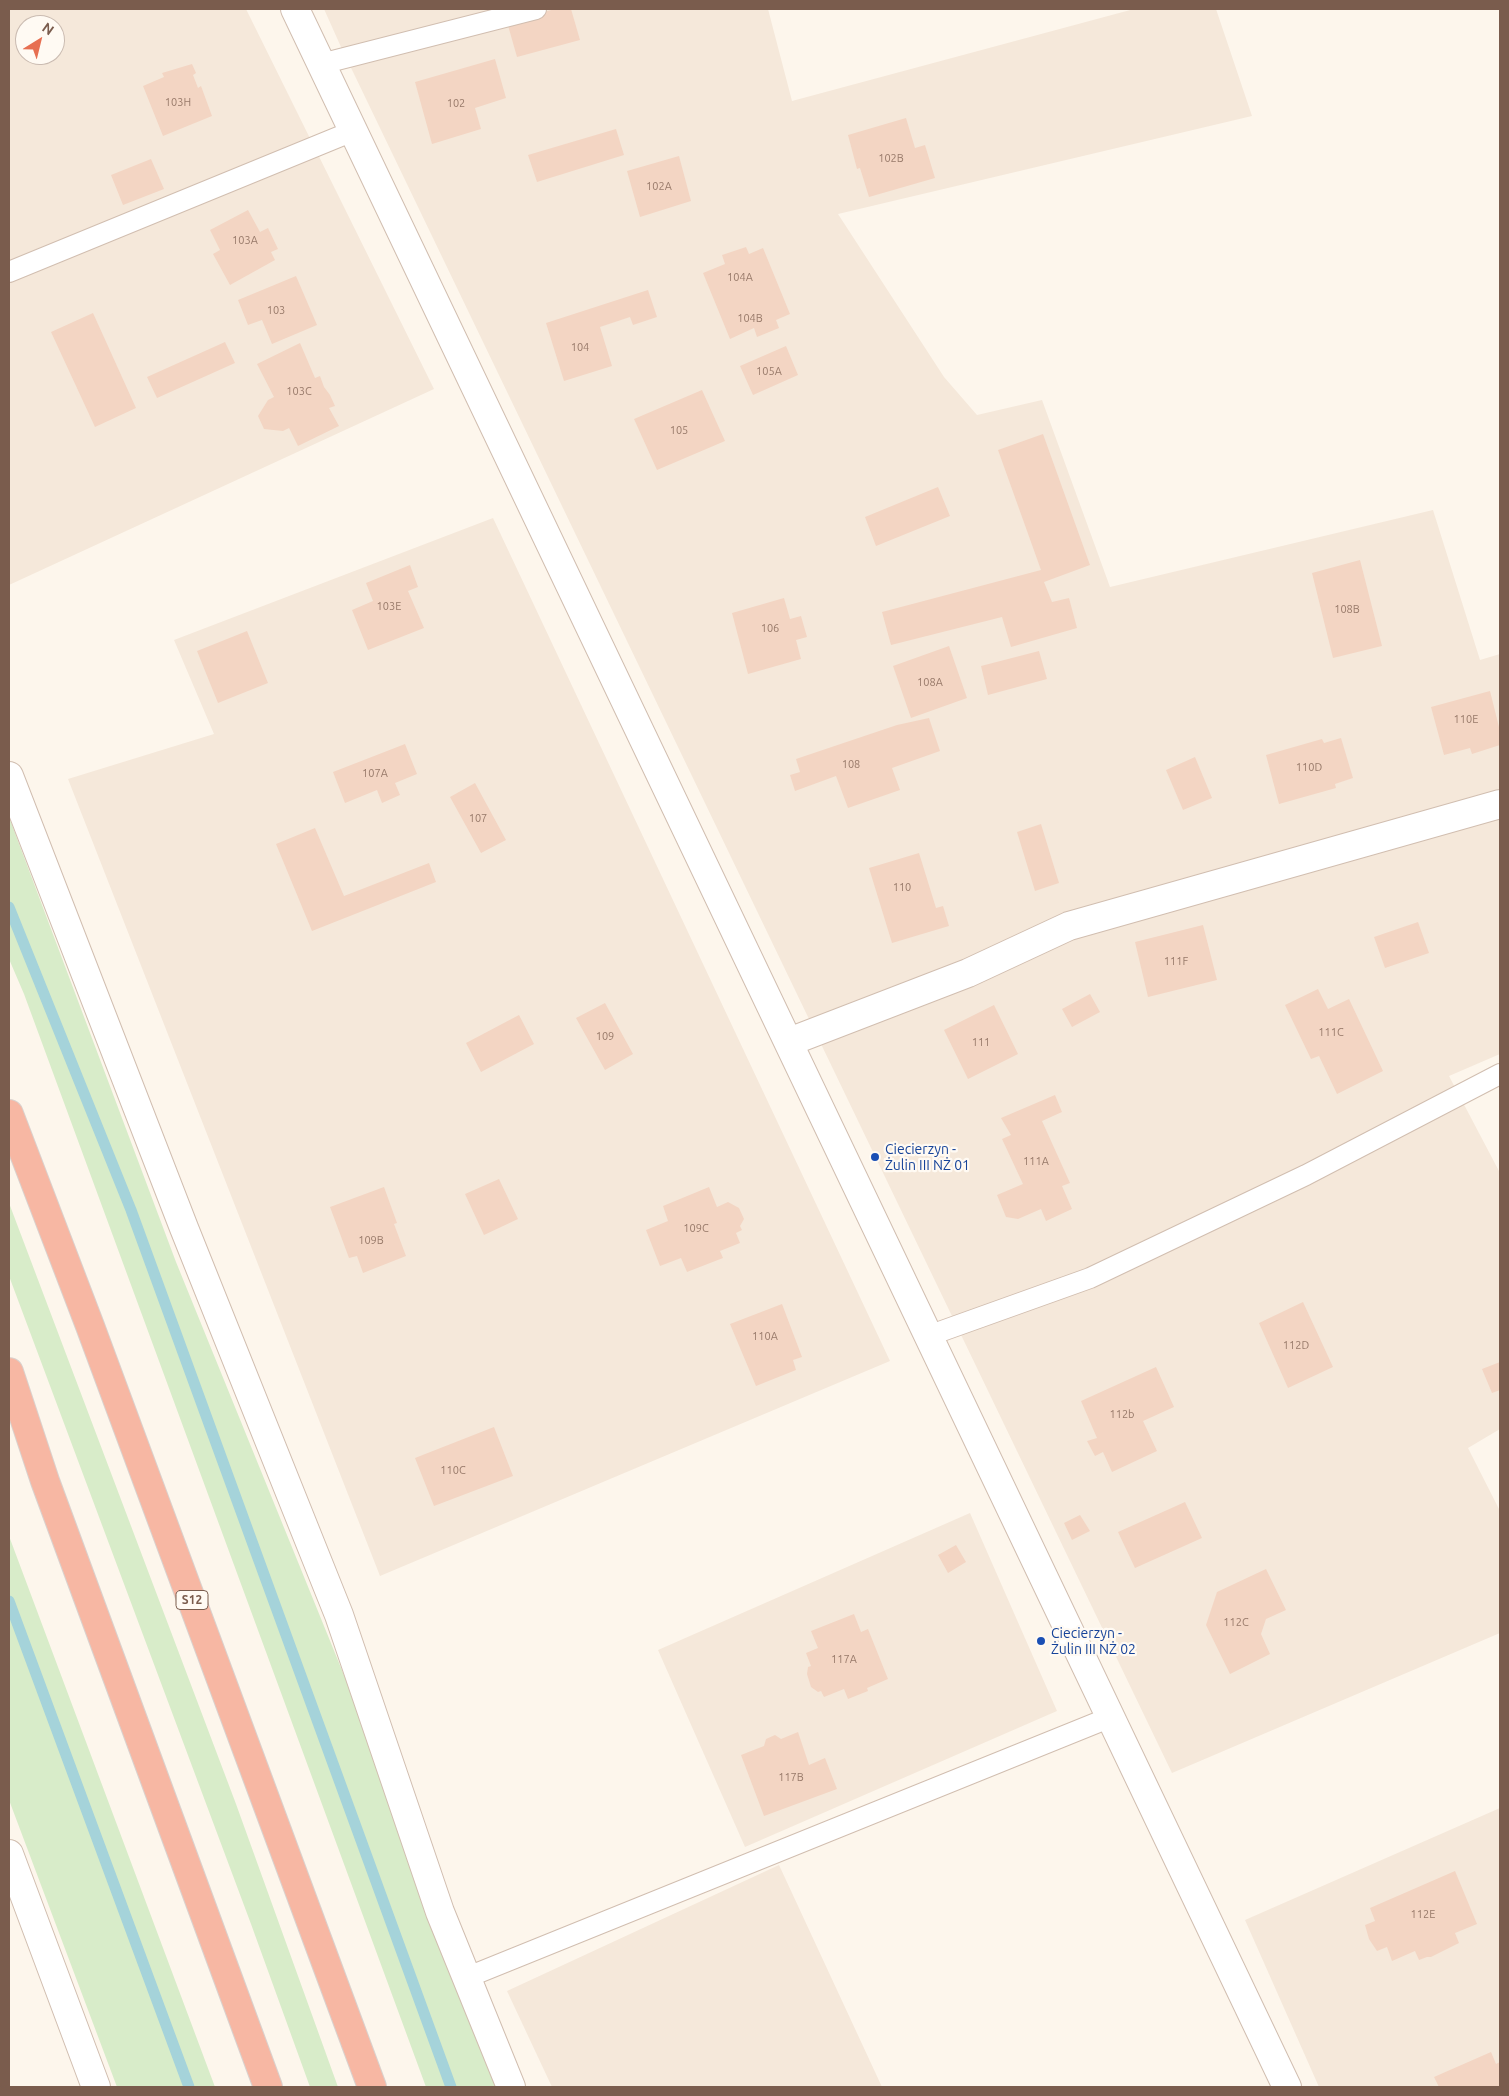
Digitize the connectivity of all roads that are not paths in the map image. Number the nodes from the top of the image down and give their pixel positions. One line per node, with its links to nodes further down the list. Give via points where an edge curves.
1 (295, 9): 3 (street)
2 (536, 9): 3 (lane)
3 (321, 64): 4 (street)
4 (353, 131): 5 (lane); 8 (street)
5 (9, 272)
6 (9, 776): 15 (street, via 184,1228 339,1615 440,1912)
7 (1500, 804): 8 (street, via 1070,926 968,973)
8 (789, 1042): 11 (street)
9 (1500, 1074): 11 (lane, via 1306,1175 1090,1278)
10 (9, 1114): 18 (highway, S12)
11 (928, 1336): 13 (street)
12 (9, 1372): 17 (highway, via 48,1490)
13 (1111, 1717): 15 (lane); 20 (street)
14 (9, 1854): 16 (street)
15 (468, 1976): 19 (street)
16 (96, 2087)
17 (268, 2087)
18 (372, 2087)
19 (511, 2087)
20 (1287, 2087)

